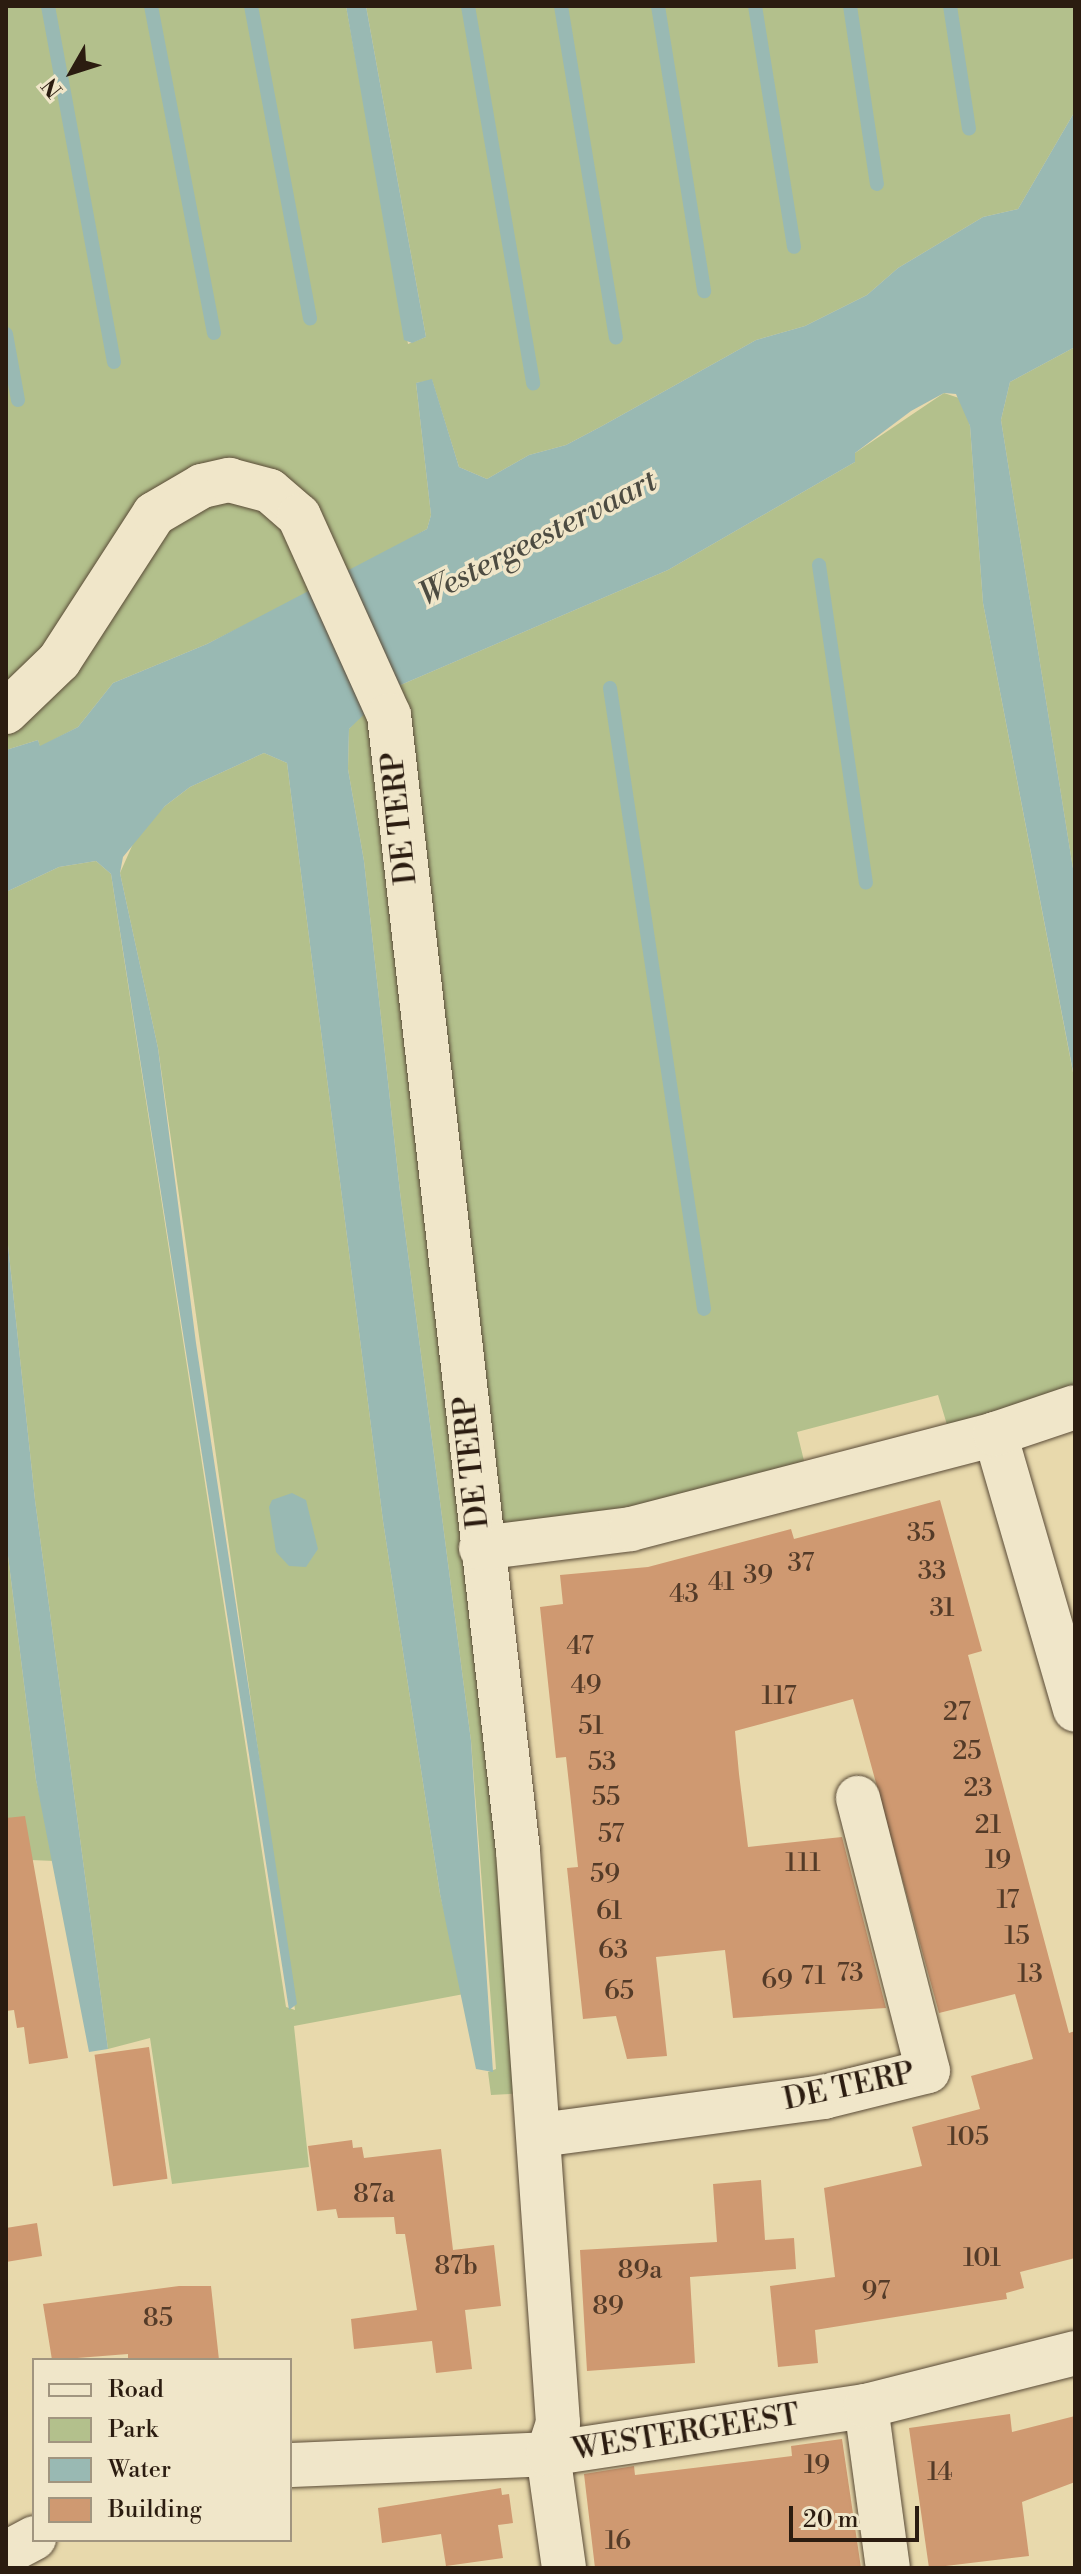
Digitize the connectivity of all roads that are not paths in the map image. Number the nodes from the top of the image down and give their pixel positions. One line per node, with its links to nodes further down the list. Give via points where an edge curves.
1 (6, 712): 4 (street, DE TERP, via 59,661 154,514 178,497 229,480 270,491 299,516 389,715)
2 (1075, 1407): 3 (street, DE TERP)
3 (995, 1434): 4 (street, DE TERP, via 631,1529); 5 (street)
4 (481, 1548): 7 (street, DE TERP, via 518,1851)
5 (1075, 1710)
6 (858, 1798): 7 (street, DE TERP, via 928,2071 824,2097)
7 (540, 2135): 10 (street, DE TERP, via 558,2423)
8 (1075, 2353): 9 (street, WESTERGEEST)
9 (866, 2406): 10 (street, WESTERGEEST); 15 (street)
10 (548, 2454): 11 (street, WESTERGEEST); 14 (street)
11 (292, 2465)
12 (32, 2539): 13 (street)
13 (6, 2553)
14 (564, 2568)
15 (888, 2568)

